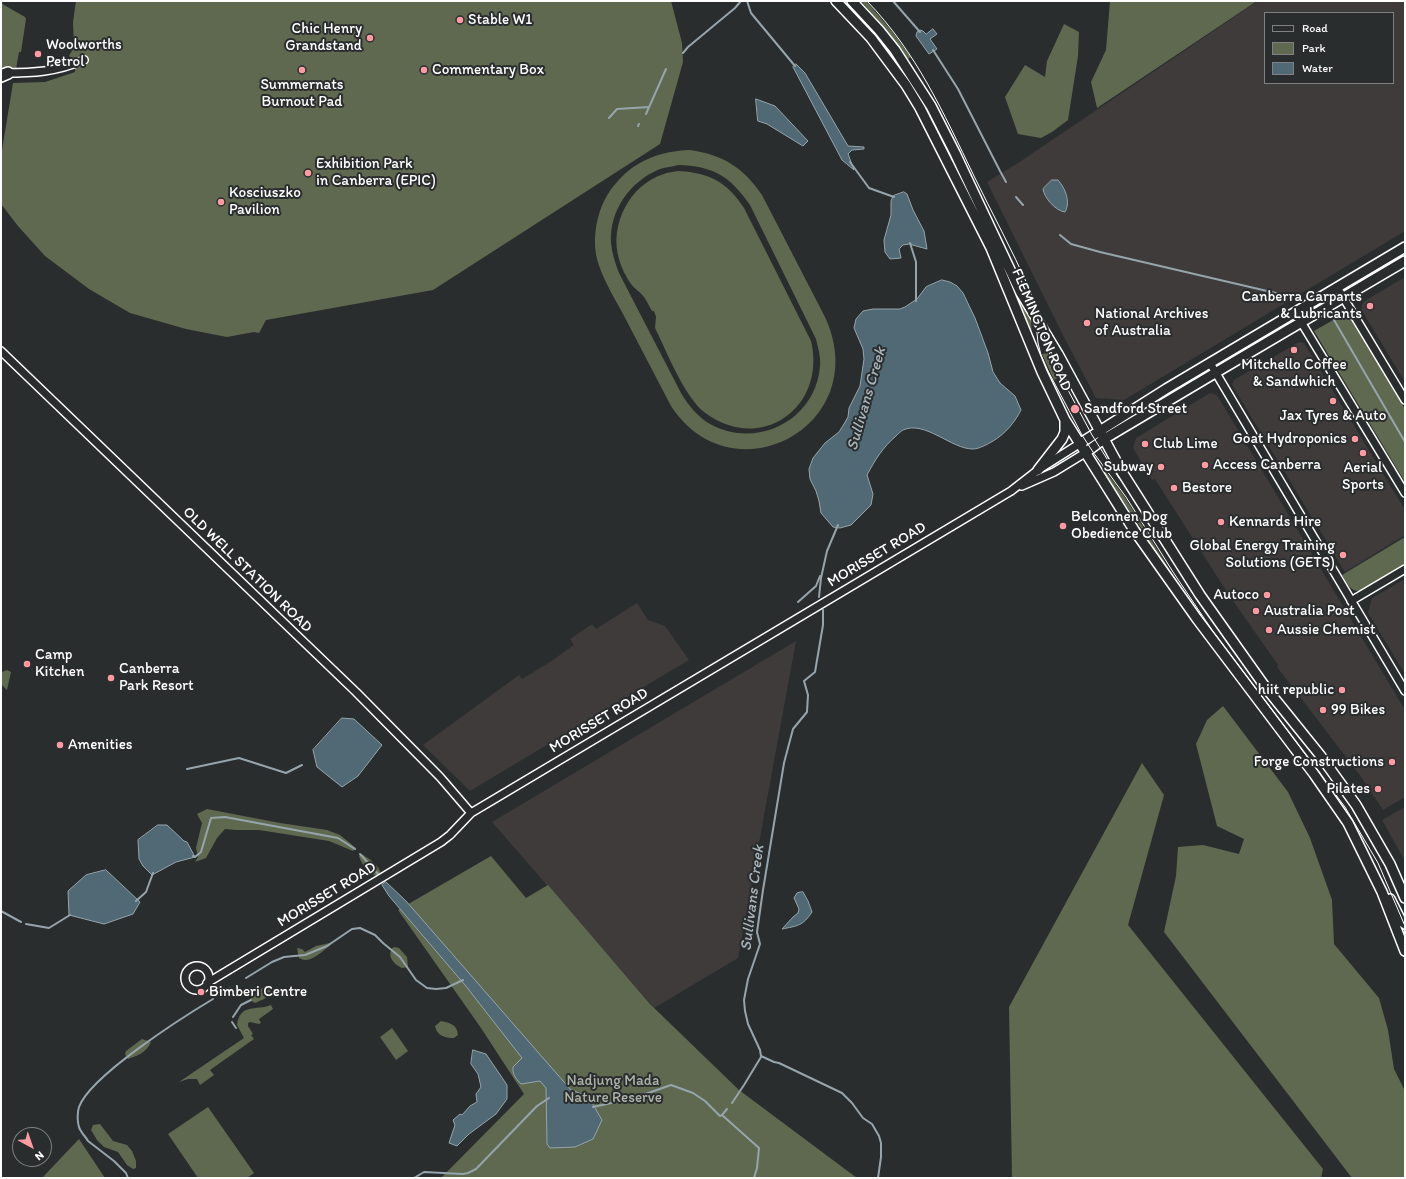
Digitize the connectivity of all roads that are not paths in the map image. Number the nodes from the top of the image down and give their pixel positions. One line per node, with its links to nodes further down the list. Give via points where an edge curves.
1 (836, 1): 15 (main road, FLEMINGTON ROAD, via 871,38 920,108 992,248 1042,372)
2 (852, 1): 16 (main road, FLEMINGTON ROAD, via 895,50 930,106 1021,293)
3 (84, 60): 4 (street, via 42,72)
4 (3, 73)
5 (1405, 247): 7 (main road)
6 (1405, 261): 8 (main road)
7 (1337, 287): 8 (street); 9 (main road)
8 (1343, 297): 10 (main road); 14 (street)
9 (1295, 312): 10 (street); 12 (main road)
10 (1302, 322): 13 (main road); 22 (street)
11 (1, 351): 26 (street, OLD WELL STATION ROAD, via 361,698 443,780)
12 (1210, 363): 13 (street); 16 (main road)
13 (1215, 373): 17 (main road); 24 (street)
14 (1405, 400)
15 (1065, 420): 18 (main road, FLEMINGTON ROAD); 20 (main road, via 1062,439)
16 (1100, 430): 17 (main road, FLEMINGTON ROAD); 18 (main road)
17 (1104, 439): 19 (main road, MORISSET ROAD); 28 (main road, FLEMINGTON ROAD, via 1200,595 1266,688 1320,754 1356,805 1390,864)
18 (1079, 444): 19 (main road, FLEMINGTON ROAD); 20 (street, MORISSET ROAD)
19 (1085, 453): 21 (street, MORISSET ROAD, via 1054,472); 27 (main road, FLEMINGTON ROAD, via 1134,530 1193,614)
20 (1038, 470): 21 (street, MORISSET ROAD)
21 (1011, 491): 26 (street, MORISSET ROAD)
22 (1405, 493)
23 (1405, 569): 24 (street)
24 (1351, 601): 25 (street)
25 (1405, 691)
26 (470, 813): 31 (street, MORISSET ROAD, via 441,842)
27 (1348, 823): 29 (main road, via 1401,921); 30 (main road, FLEMINGTON ROAD, via 1382,892)
28 (1405, 898)
29 (1405, 924)
30 (1405, 951)
31 (207, 983)

